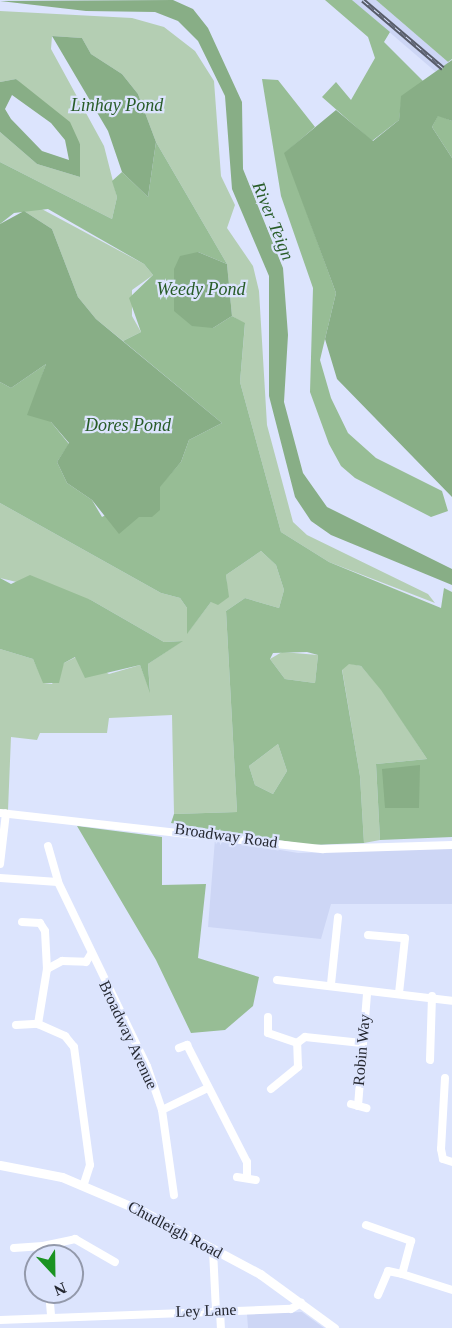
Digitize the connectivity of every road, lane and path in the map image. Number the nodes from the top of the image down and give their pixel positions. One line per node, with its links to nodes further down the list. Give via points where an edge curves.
1 (3, 813): 2 (street, Broadway Road, via 323,849); 4 (street)
2 (452, 845)
3 (48, 846): 6 (street, Broadway Avenue)
4 (0, 864)
5 (0, 878): 6 (street)
6 (58, 882): 10 (street, Broadway Avenue)
7 (338, 916): 13 (street)
8 (22, 922): 11 (street, via 40,923 45,931)
9 (368, 935): 15 (street, via 405,938)
10 (91, 954): 11 (street, via 86,962 62,961); 29 (street, Broadway Avenue, via 147,1066)
11 (47, 969): 19 (street)
12 (277, 980): 13 (street)
13 (331, 984): 14 (street)
14 (364, 992): 15 (street, Robin Way); 22 (street, Robin Way)
15 (399, 993): 16 (street, Robin Way)
16 (432, 996): 17 (street, Robin Way); 24 (street)
17 (452, 1001)
18 (267, 1017): 21 (street, via 268,1033)
19 (38, 1024): 20 (street); 35 (street, via 65,1036 74,1047 90,1165)
20 (16, 1025)
21 (297, 1043): 22 (street, via 305,1037); 27 (street, via 298,1067)
22 (362, 1043): 28 (street, Robin Way)
23 (179, 1048): 26 (street, via 188,1045)
24 (430, 1060)
25 (445, 1078): 30 (street, via 441,1149 443,1159)
26 (208, 1088): 29 (street); 33 (street, via 247,1162)
27 (271, 1089)
28 (358, 1106)
29 (162, 1110): 36 (street, Broadway Avenue)
30 (452, 1162)
31 (0, 1165): 35 (main road, Chudleigh Road)
32 (237, 1177): 33 (street)
33 (247, 1177): 34 (street)
34 (256, 1180)
35 (83, 1186): 43 (main road, Chudleigh Road)
36 (174, 1195)
37 (366, 1225): 45 (street, via 411,1241)
38 (52, 1244): 39 (street, via 75,1239)
39 (84, 1244)
40 (84, 1244): 44 (street)
41 (24, 1247): 42 (street)
42 (14, 1248)
43 (213, 1250): 48 (main road, Chudleigh Road); 50 (street)
44 (115, 1262)
45 (402, 1274): 46 (street); 47 (street, via 388,1271)
46 (452, 1290)
47 (378, 1295)
48 (301, 1303): 50 (street, Ley Lane, via 291,1309); 54 (main road, Chudleigh Road)
49 (50, 1304): 51 (street)
50 (218, 1311): 51 (street, Ley Lane); 53 (street)
51 (51, 1316): 52 (street, Ley Lane)
52 (0, 1320)
53 (221, 1328)
54 (334, 1328)

